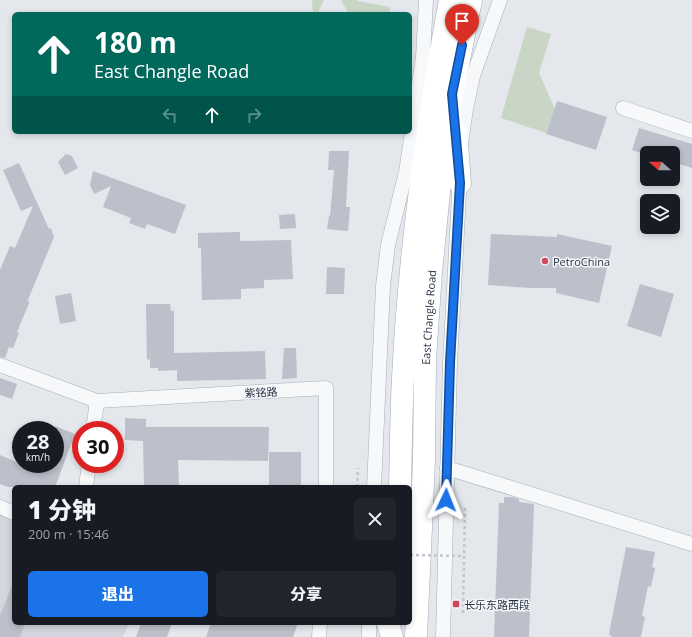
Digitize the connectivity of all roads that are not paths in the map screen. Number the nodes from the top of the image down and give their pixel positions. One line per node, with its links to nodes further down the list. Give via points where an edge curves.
1 (426, 0): 8 (street, via 423,57)
2 (450, 0): 19 (main road, East Changle Road, via 420,193 409,299 403,377)
3 (471, 0): 5 (main road, East Changle Road)
4 (500, 0): 10 (street, via 470,89 461,146)
5 (452, 94): 10 (main road); 31 (main road, East Changle Road, via 440,183 425,351 424,461)
6 (623, 108): 7 (street)
7 (692, 131)
8 (412, 132)
9 (412, 134): 18 (street, via 406,172 388,245 383,286)
10 (460, 183): 14 (street)
11 (0, 365): 12 (street)
12 (97, 401): 13 (street); 17 (street, 紫铭路, via 326,388)
13 (94, 421)
14 (447, 468): 22 (street); 32 (street)
15 (88, 473): 16 (street)
16 (86, 485)
17 (326, 485)
18 (374, 485)
19 (400, 485)
20 (0, 507): 21 (street)
21 (12, 512)
22 (692, 544)
23 (320, 625): 27 (street)
24 (369, 625): 28 (street)
25 (389, 625): 29 (main road)
26 (396, 625): 30 (main road)
27 (319, 637)
28 (369, 637)
29 (392, 637)
30 (396, 637)
31 (416, 637)
32 (443, 637)

